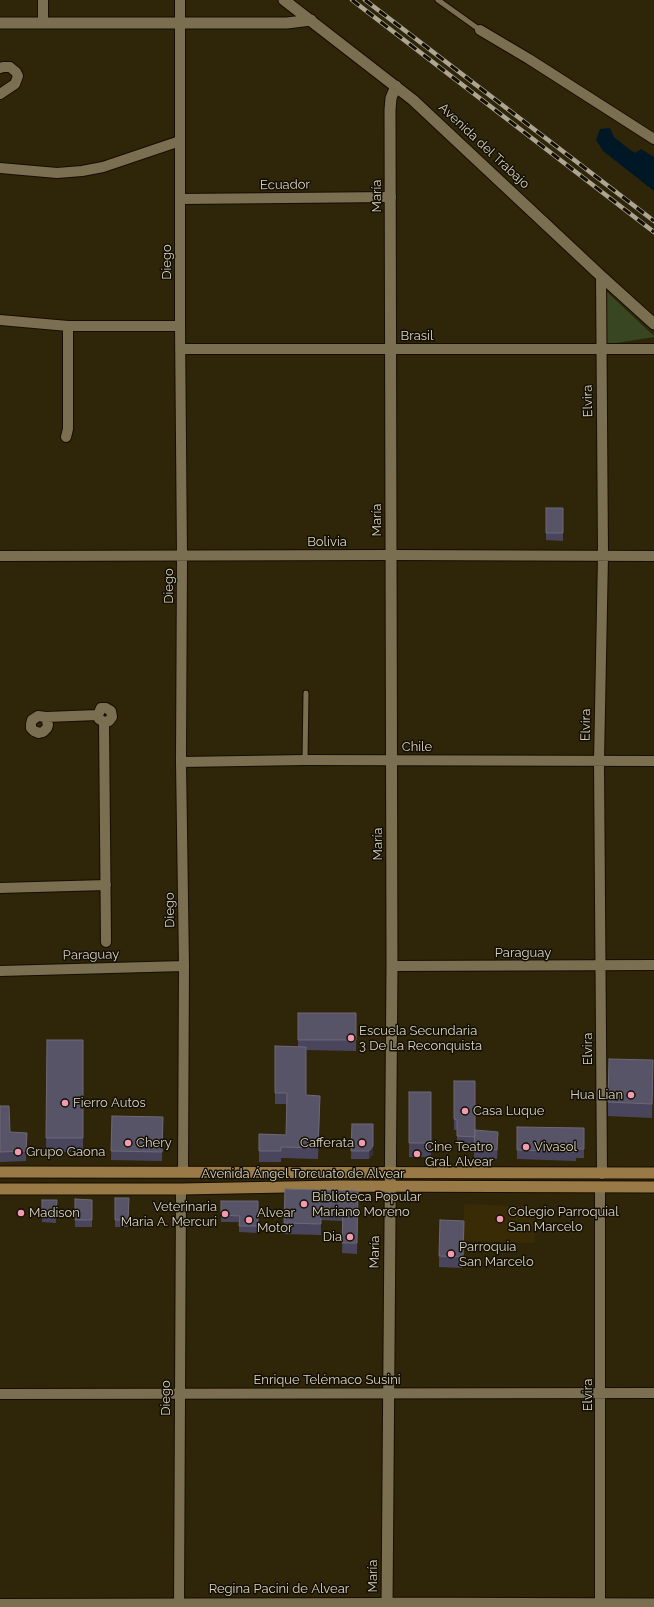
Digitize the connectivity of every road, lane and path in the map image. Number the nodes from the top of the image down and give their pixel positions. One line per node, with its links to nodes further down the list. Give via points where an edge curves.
1 (43, 0): 7 (street)
2 (180, 0): 8 (street, Diego)
3 (284, 0): 5 (street, Avenida del Trabajo)
4 (438, 0): 9 (lane)
5 (311, 20): 8 (street, via 286,24); 11 (street, Avenida del Trabajo)
6 (0, 23): 7 (street)
7 (43, 23): 8 (street)
8 (181, 23): 14 (street, Diego)
9 (480, 30): 13 (street)
10 (0, 68): 12 (street, via 10,67 16,72 18,79)
11 (396, 86): 16 (street, María, via 390,110); 18 (street, Avenida del Trabajo, via 433,117)
12 (0, 94)
13 (654, 139)
14 (180, 141): 15 (street, via 82,171 57,173); 17 (street, Diego)
15 (0, 168)
16 (391, 197): 17 (street, Ecuador); 24 (street, María)
17 (180, 199): 22 (street, Diego)
18 (601, 276): 20 (street, Avenida del Trabajo); 26 (street, Elvira)
19 (0, 320): 21 (street)
20 (654, 324)
21 (68, 326): 22 (street); 27 (street)
22 (180, 326): 23 (street, Diego)
23 (181, 349): 24 (street, Brasil); 30 (street, Diego)
24 (391, 349): 26 (street, Brasil); 28 (street, María)
25 (654, 349): 26 (street, Brasil)
26 (600, 350): 31 (street, Elvira)
27 (66, 437)
28 (391, 555): 30 (street, Bolivia); 31 (street, Bolivia); 36 (street, María)
29 (0, 556): 30 (street, Bolivia)
30 (182, 556): 39 (street, Diego)
31 (603, 556): 32 (street, Bolivia); 37 (street, Elvira)
32 (654, 556)
33 (306, 693): 35 (lane)
34 (46, 717): 40 (street, via 101,718)
35 (305, 760): 36 (street, Chile); 39 (street, Chile)
36 (392, 760): 37 (street, Chile); 45 (street, María)
37 (598, 761): 38 (street, Chile); 43 (street, Elvira)
38 (654, 761)
39 (181, 762): 44 (street, Diego)
40 (106, 885): 41 (street); 42 (street)
41 (0, 888)
42 (106, 942)
43 (600, 965): 45 (street, Paraguay); 46 (street, Paraguay); 51 (street, Elvira)
44 (184, 966): 47 (street, Paraguay); 49 (street, Diego)
45 (392, 966): 50 (street, María)
46 (654, 966)
47 (0, 971)
48 (0, 1172): 49 (main road, Avenida Ángel Torcuato de Alvear)
49 (183, 1172): 50 (main road, Avenida Ángel Torcuato de Alvear)
50 (391, 1173): 51 (main road, Avenida Ángel Torcuato de Alvear); 53 (street, María)
51 (602, 1174): 52 (main road, Avenida Ángel Torcuato de Alvear)
52 (654, 1174)
53 (390, 1187): 54 (main road, Avenida Ángel Torcuato de Alvear); 57 (main road, Avenida Ángel Torcuato de Alvear); 58 (street, María)
54 (600, 1187): 55 (main road, Avenida Ángel Torcuato de Alvear); 59 (street, Elvira)
55 (654, 1187)
56 (0, 1189): 57 (main road, Avenida Ángel Torcuato de Alvear)
57 (181, 1189): 62 (street, Diego)
58 (388, 1393): 59 (street, Enrique Telémaco Susini); 62 (street, Enrique Telémaco Susini); 67 (street, María)
59 (601, 1393): 60 (street, Enrique Telémaco Susini); 64 (street, Elvira)
60 (654, 1393)
61 (0, 1394): 62 (street, Enrique Telémaco Susini)
62 (179, 1394): 66 (street, Diego)
63 (0, 1604): 66 (street, Regina Pacini de Alvear)
64 (600, 1604): 65 (street, Regina Pacini de Alvear); 67 (street, Regina Pacini de Alvear)
65 (654, 1604)
66 (179, 1605): 67 (street, Regina Pacini de Alvear)
67 (387, 1605)

